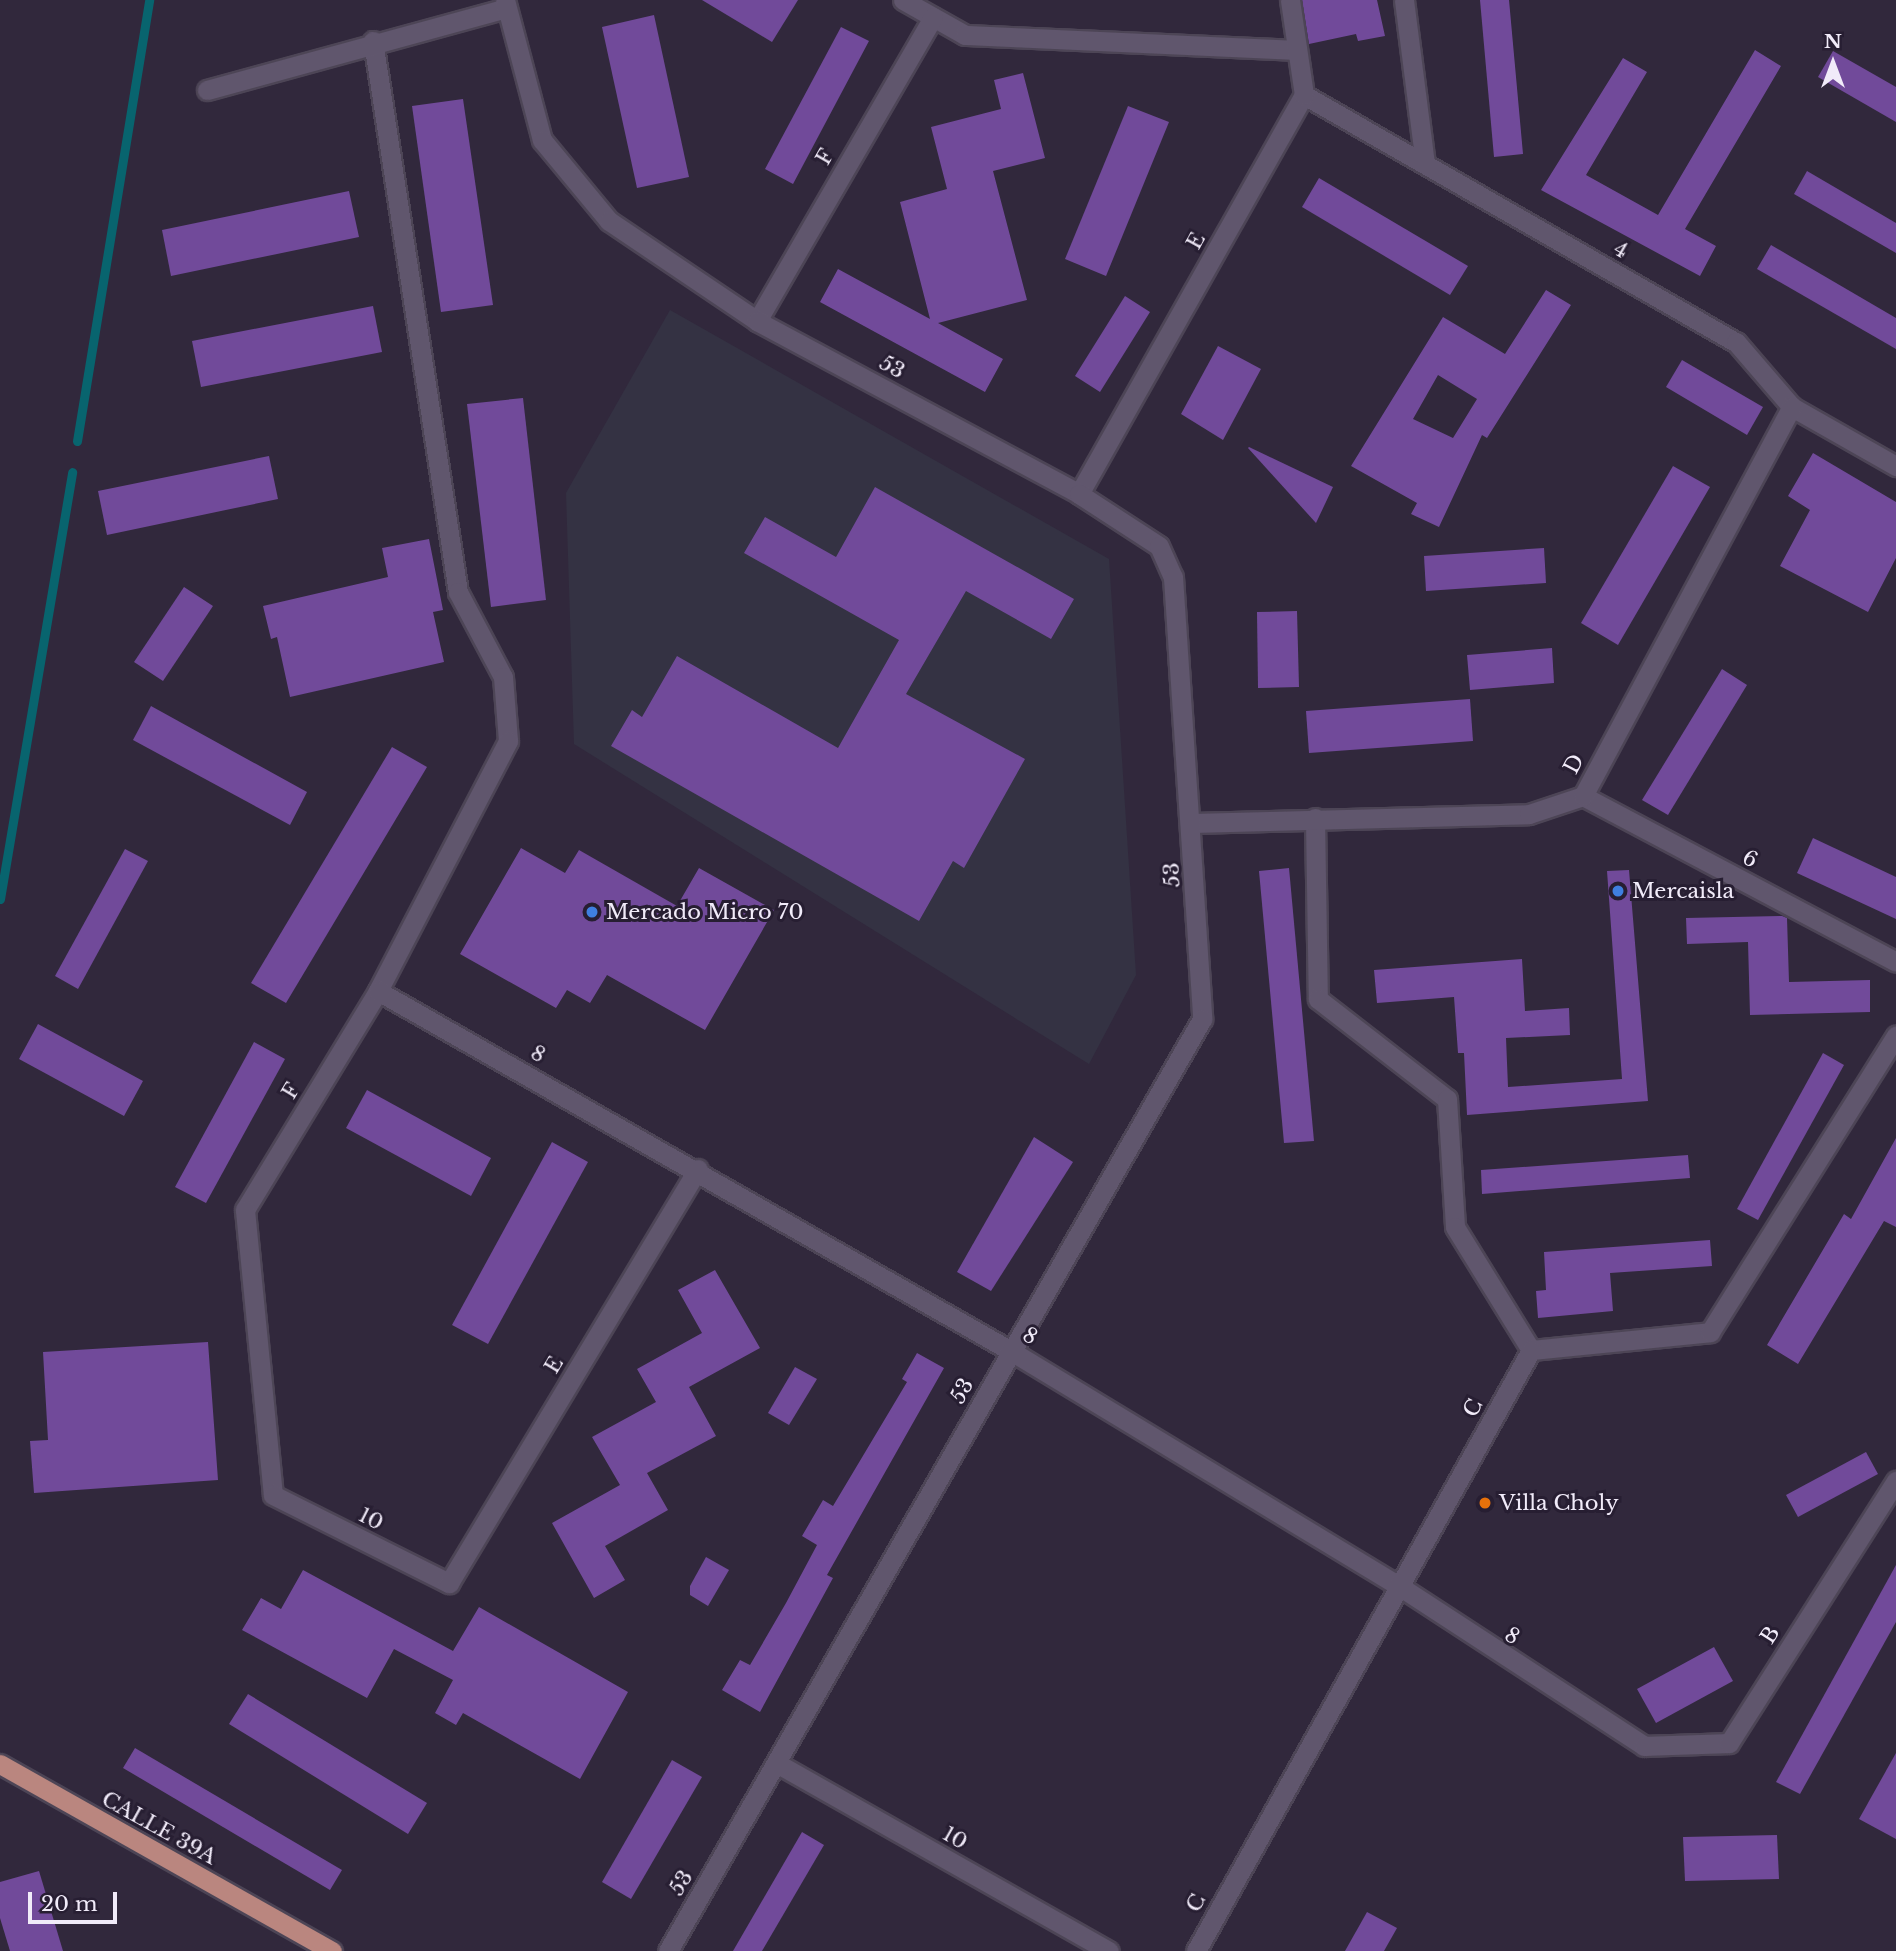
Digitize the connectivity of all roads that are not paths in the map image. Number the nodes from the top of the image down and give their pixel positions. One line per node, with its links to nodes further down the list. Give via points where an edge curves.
1 (903, 0): 5 (street)
2 (1290, 0): 7 (street)
3 (1404, 0): 10 (street)
4 (505, 4): 6 (street); 11 (street, 53, via 542,140 609,221)
5 (933, 17): 7 (street, via 965,34); 11 (street, F)
6 (373, 41): 8 (street); 19 (street, F, via 458,592 503,677 508,741)
7 (1294, 50): 9 (street)
8 (206, 90)
9 (1304, 95): 10 (street, 4); 14 (street, E)
10 (1425, 164): 12 (street, 4, via 1736,342)
11 (757, 321): 14 (street, 53)
12 (1792, 407): 13 (street, 4); 15 (street, D)
13 (1896, 466)
14 (1079, 494): 17 (street, 53, via 1159,546 1172,576)
15 (1583, 796): 16 (street, D, via 1529,814); 18 (street, 6)
16 (1315, 818): 17 (street, D); 22 (street, via 1318,999 1447,1099 1455,1227)
17 (1192, 822): 23 (street, 53, via 1202,1019)
18 (1896, 962)
19 (378, 991): 21 (street, 8); 25 (street, F, via 245,1210)
20 (1896, 1035): 22 (street, via 1710,1332)
21 (698, 1169): 23 (street, 8); 26 (street, E)
22 (1531, 1350): 27 (street, C)
23 (1011, 1351): 27 (street, 8); 30 (street, 53)
24 (1896, 1481): 28 (street, B, via 1729,1743)
25 (273, 1494): 26 (street, 10)
26 (449, 1583)
27 (1399, 1586): 28 (street, 8); 34 (street, C)
28 (1644, 1746)
29 (0, 1764): 31 (main road, CALLE 39A)
30 (778, 1764): 32 (street, 53); 33 (street, 10)
31 (332, 1951)
32 (668, 1951)
33 (1109, 1951)
34 (1196, 1951)

